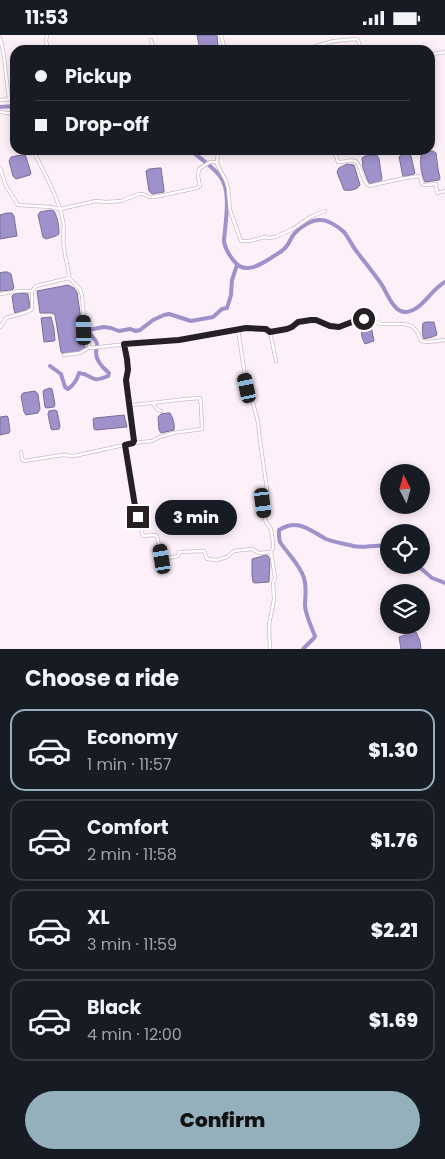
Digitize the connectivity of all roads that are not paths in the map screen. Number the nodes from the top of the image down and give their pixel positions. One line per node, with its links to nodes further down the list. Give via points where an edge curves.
1 (358, 35): 3 (street)
2 (0, 38): 8 (street)
3 (358, 39): 6 (street); 7 (street)
4 (152, 40): 5 (street)
5 (153, 45)
6 (320, 45)
7 (360, 45)
8 (9, 99): 9 (street)
9 (0, 100)
10 (36, 155): 16 (street)
11 (218, 155): 13 (street)
12 (336, 155): 15 (street, via 338,162 358,163 369,186 420,176 424,185 436,184 437,193)
13 (217, 162): 16 (street, via 210,162 199,169 200,186 197,188 155,197 139,194 121,201 96,201); 17 (street, via 226,181 230,210 241,241 275,237)
14 (0, 169): 16 (street, via 18,205)
15 (445, 191)
16 (60, 209): 18 (street)
17 (326, 211)
18 (69, 278): 19 (street, via 36,286); 26 (street, via 82,295 84,330)
19 (32, 291): 20 (street); 21 (street, via 32,309 6,318)
20 (0, 294)
21 (0, 327)
22 (238, 330): 23 (street, via 266,329); 25 (street, via 179,340); 35 (street, via 247,388 258,422 267,489 263,503 265,519 271,529)
23 (270, 332): 24 (street, via 311,320 339,327 364,319 381,324 408,324 423,342); 28 (street)
24 (445, 340)
25 (124, 344): 26 (street); 30 (street)
26 (90, 347): 27 (street, via 80,353)
27 (64, 355)
28 (276, 361)
29 (152, 404): 30 (street); 31 (street); 32 (street, via 200,398 202,429)
30 (130, 405): 32 (street)
31 (161, 411)
32 (133, 443): 33 (street)
33 (125, 445): 34 (street, via 24,461); 35 (street, via 143,536 157,536 162,559 178,556 181,551 204,551 207,559 217,560 234,551)
34 (21, 452)
35 (271, 552): 36 (street, via 275,578 269,619)
36 (270, 649)

